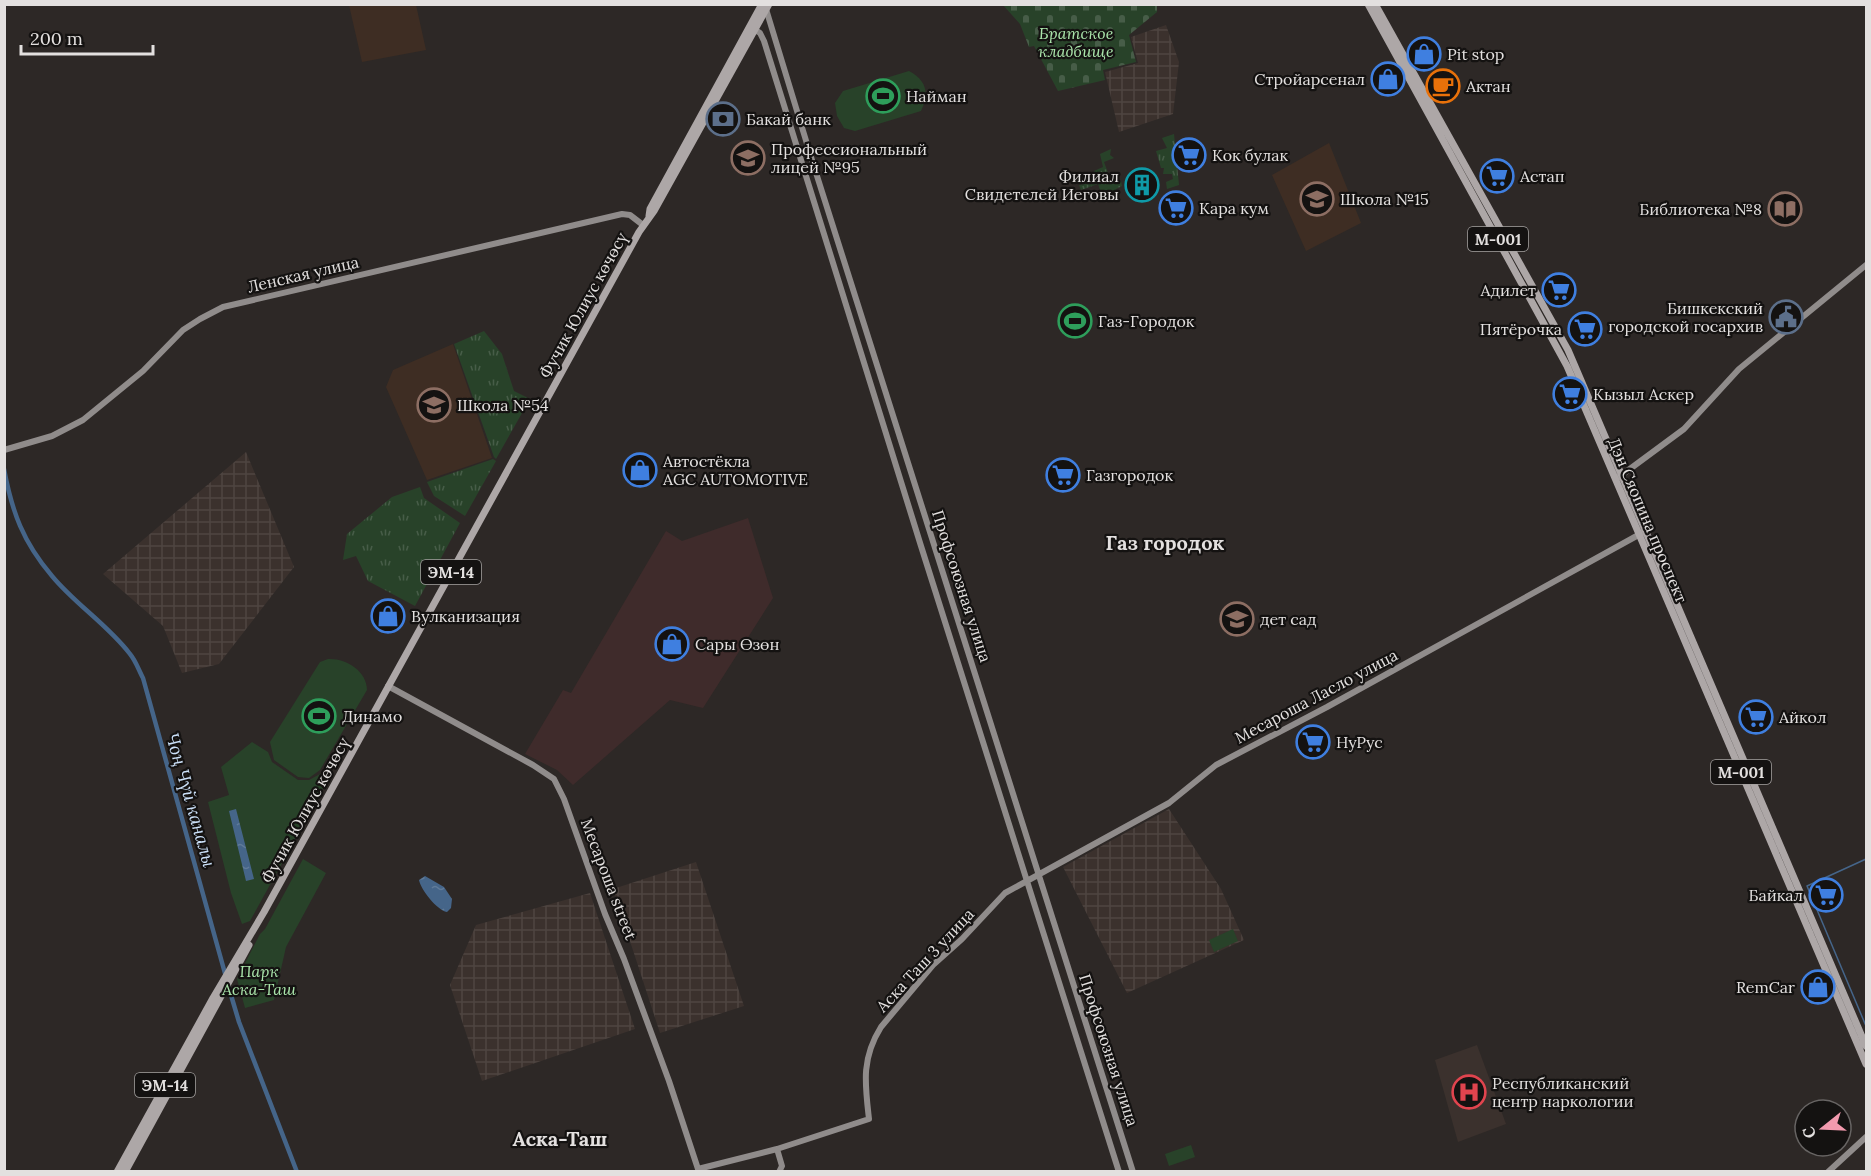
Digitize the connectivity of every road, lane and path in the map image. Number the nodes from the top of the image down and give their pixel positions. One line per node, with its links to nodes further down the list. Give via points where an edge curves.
1 (1368, 4): 8 (main road, Дэн Сяопина проспект / M-001, via 1558,347)
2 (1375, 4): 8 (main road, Дэн Сяопина проспект / M-001, via 1568,350)
3 (765, 6): 4 (main road, Фучик Юлиус көчөсү); 11 (street, Профсоюзная улица)
4 (753, 28): 5 (main road, Фучик Юлиус көчөсү / ЭМ-14); 12 (street, Профсоюзная улица, via 764,41)
5 (643, 225): 7 (street, Ленская улица, via 622,214 223,307 183,330 143,371 83,420 52,436); 10 (main road, Фучик Юлиус көчөсү / ЭМ-14)
6 (1866, 265): 8 (street, via 1739,369 1684,429)
7 (6, 450)
8 (1619, 477): 9 (main road, Дэн Сяопина проспект / M-001)
9 (1642, 533): 11 (street, Месароша Ласло улица, via 1216,765 1169,803); 15 (main road, Дэн Сяопина проспект / M-001)
10 (388, 686): 14 (main road, Фучик Юлиус көчөсү / ЭМ-14); 19 (street, Месароша street, via 554,779 624,959 698,1169)
11 (1039, 875): 12 (street, Месароша Ласло улица); 24 (street, Профсоюзная улица)
12 (1027, 880): 13 (street, Месароша Ласло улица); 23 (street, Профсоюзная улица)
13 (1005, 893): 19 (street, Аска Таш 3 улица, via 933,965 874,1039 864,1074 869,1119)
14 (236, 965): 20 (main road, ЭМ-14, via 213,998); 21 (main road, ЭМ-14)
15 (1846, 1009): 16 (main road, Дэн Сяопина проспект / M-001); 17 (main road, Дэн Сяопина проспект / M-001)
16 (1866, 1046)
17 (1866, 1064)
18 (1866, 1137): 25 (street)
19 (777, 1149): 22 (street, via 782,1166)
20 (117, 1172)
21 (125, 1172)
22 (779, 1172)
23 (1119, 1172)
24 (1133, 1172)
25 (1828, 1172)

